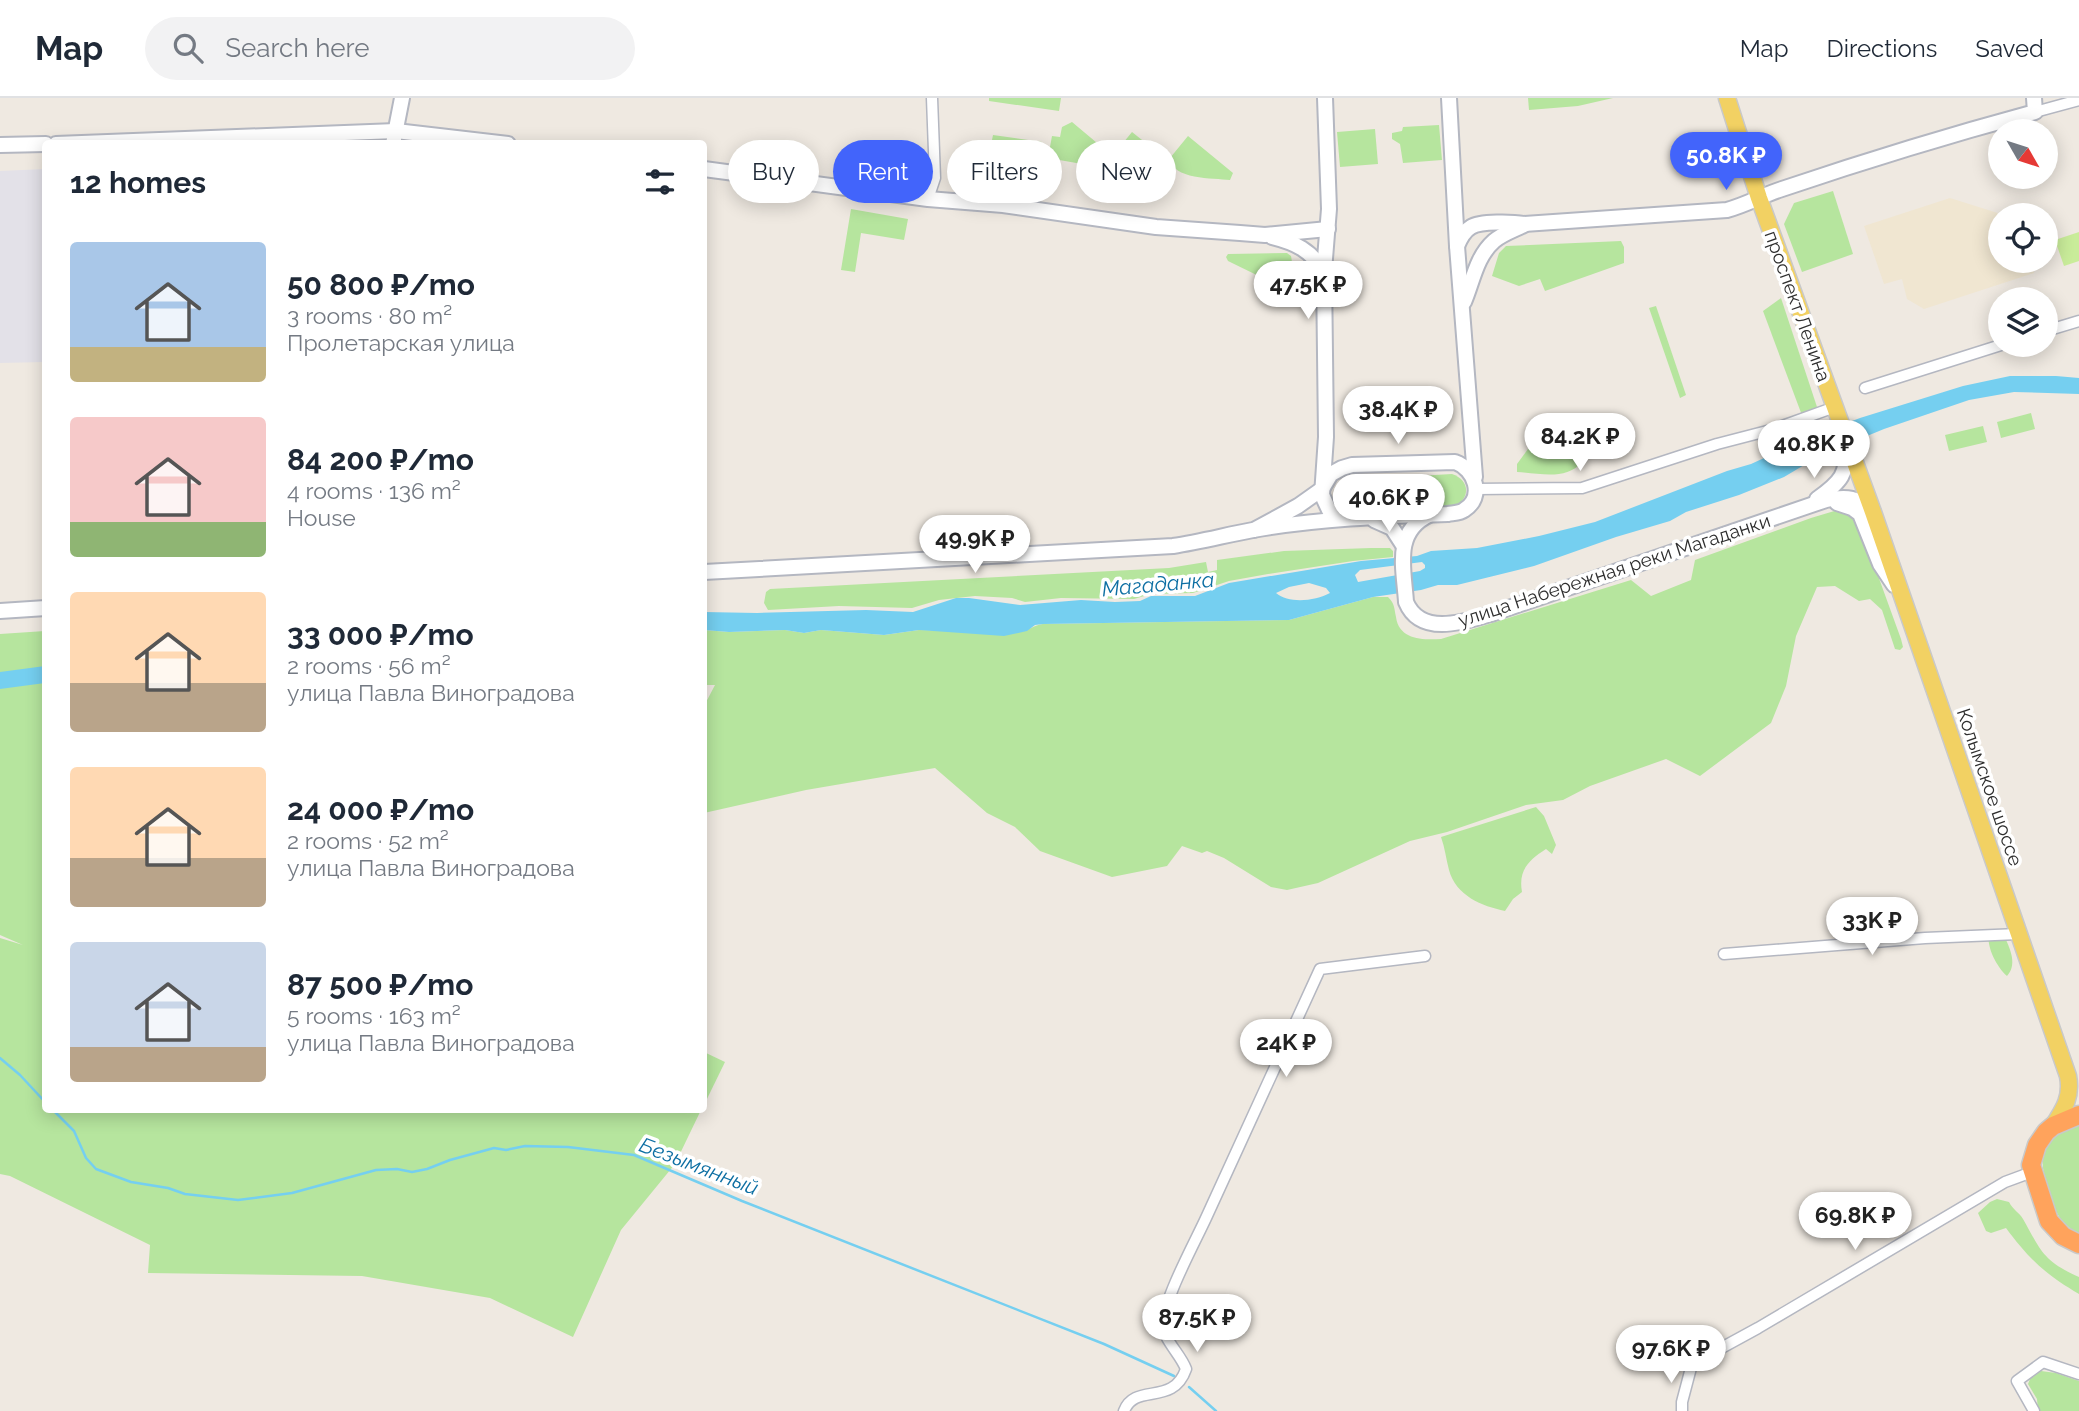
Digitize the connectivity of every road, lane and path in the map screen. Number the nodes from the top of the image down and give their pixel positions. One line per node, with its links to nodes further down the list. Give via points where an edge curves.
1 (402, 98): 8 (street)
2 (932, 98): 14 (street)
3 (1325, 98): 21 (street)
4 (1449, 98): 18 (street)
5 (1727, 98): 16 (main road, проспект Ленина)
6 (2079, 100): 7 (street)
7 (2035, 105): 16 (street)
8 (395, 137): 9 (street); 10 (street)
9 (250, 140)
10 (443, 140)
11 (42, 144): 12 (street)
12 (0, 145)
13 (707, 169): 15 (street)
14 (933, 184)
15 (833, 186)
16 (1759, 198): 20 (street, via 1716,211); 30 (main road, проспект Ленина)
17 (933, 199): 22 (street, via 1156,227)
18 (1456, 210): 19 (street, via 1463,219); 23 (street)
19 (1477, 224): 20 (street); 23 (street)
20 (1524, 224): 25 (street, via 1487,249)
21 (1328, 229): 22 (street); 24 (street)
22 (1265, 235): 24 (street, via 1297,244)
23 (1457, 246): 25 (street)
24 (1324, 271): 32 (street)
25 (1462, 306): 31 (street)
26 (2079, 321): 27 (street)
27 (2058, 327)
28 (1988, 349): 29 (street)
29 (1866, 388)
30 (1836, 410): 33 (main road, проспект Ленина); 36 (street, via 1582,488)
31 (1471, 436): 34 (street, via 1460,454); 36 (street)
32 (1326, 437): 35 (street, via 1335,454); 37 (street)
33 (1850, 461): 38 (street, via 1830,490); 39 (main road, проспект Ленина)
34 (1445, 462): 35 (street); 36 (street, via 1467,468)
35 (1352, 465): 37 (street, via 1331,474)
36 (1475, 485): 40 (street, via 1472,503 1466,509)
37 (1322, 489): 42 (street, via 1325,507); 43 (street)
38 (1804, 508): 39 (street, via 1847,497); 44 (street, улица Набережная реки Магаданки, via 1463,622 1424,622 1412,613 1406,603); 46 (street, via 1836,503 1857,511 1880,564)
39 (1873, 512): 46 (main road, Колымское шоссе)
40 (1431, 515): 41 (street); 44 (street, via 1418,521)
41 (1361, 518): 42 (street); 44 (street, via 1390,526)
42 (1346, 519): 43 (street)
43 (1254, 530): 45 (street, via 1148,548)
44 (1403, 545)
45 (707, 572)
46 (1905, 603): 49 (main road, Колымское шоссе)
47 (42, 608): 48 (street)
48 (0, 611)
49 (2018, 934): 50 (street); 52 (main road, Колымское шоссе)
50 (1724, 954)
51 (1425, 956): 58 (street, via 1320,969 1165,1313 1165,1334 1183,1360 1184,1376 1171,1390 1130,1401)
52 (2074, 1081): 54 (main road, Колымское шоссе, via 2067,1105)
53 (2079, 1115): 54 (highway)
54 (2053, 1126): 55 (highway, Колымское шоссе, via 2037,1145)
55 (2032, 1172): 56 (highway, via 2049,1221); 59 (street, via 2005,1182 1692,1364)
56 (2079, 1244)
57 (2079, 1374): 60 (street, via 2043,1363 2017,1381)
58 (1124, 1411)
59 (1682, 1411)
60 (2034, 1411)

